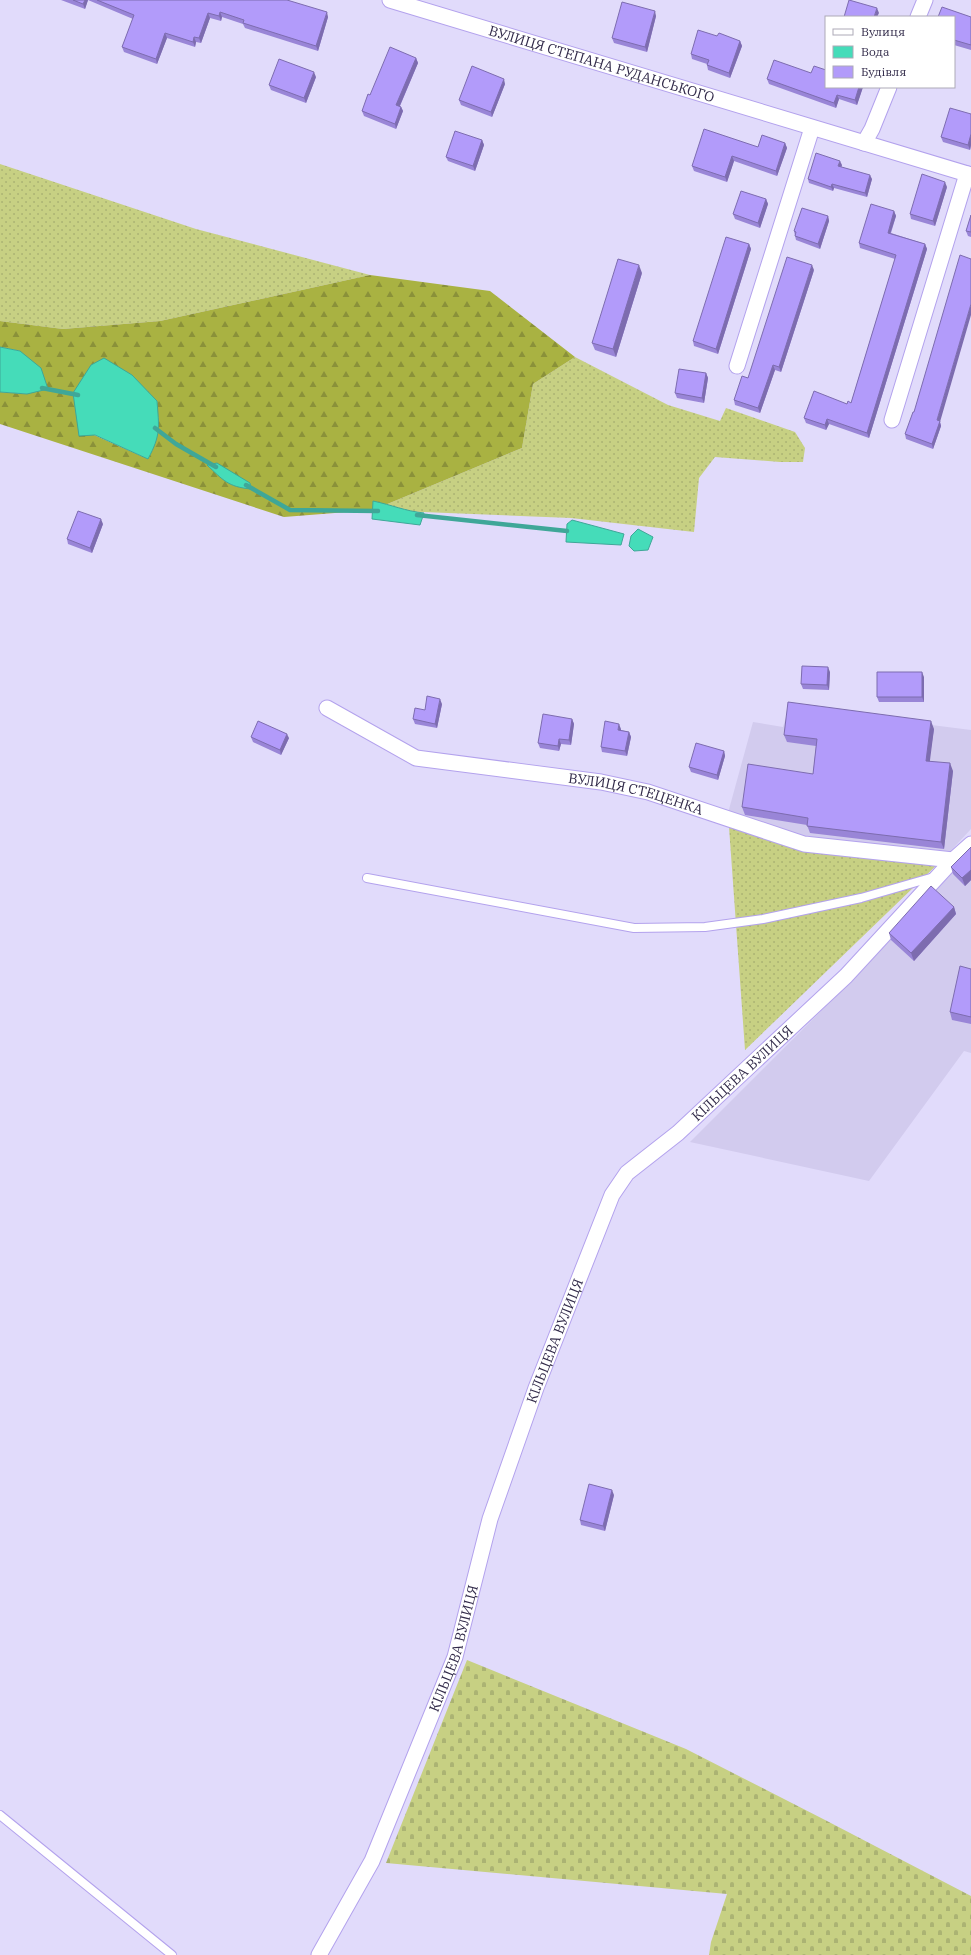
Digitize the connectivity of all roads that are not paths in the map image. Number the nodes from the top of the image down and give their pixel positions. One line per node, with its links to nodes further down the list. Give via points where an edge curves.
1 (390, 0): 5 (street, ВУЛИЦЯ СТЕПАНА РУДАНСЬКОГО)
2 (925, 0): 3 (street)
3 (918, 16)
4 (889, 88): 6 (street)
5 (812, 128): 6 (street, ВУЛИЦЯ СТЕПАНА РУДАНСЬКОГО); 8 (street)
6 (864, 143): 7 (street, ВУЛИЦЯ СТЕПАНА РУДАНСЬКОГО)
7 (969, 174): 9 (street, ВУЛИЦЯ СТЕПАНА РУДАНСЬКОГО)
8 (737, 366)
9 (892, 420)
10 (327, 708): 12 (street, ВУЛИЦЯ СТЕЦЕНКА, via 416,758 601,782 648,792 804,844)
11 (971, 844): 12 (street, КІЛЬЦЕВА ВУЛИЦЯ)
12 (953, 860): 13 (street, КІЛЬЦЕВА ВУЛИЦЯ)
13 (939, 875): 14 (lane, via 861,898 763,919 705,927 642,928); 17 (street, КІЛЬЦЕВА ВУЛИЦЯ, via 846,976 678,1133 627,1173 612,1195 536,1388 490,1519 455,1657 372,1861)
14 (367, 878)
15 (0, 1816): 16 (lane)
16 (172, 1955)
17 (318, 1955)

